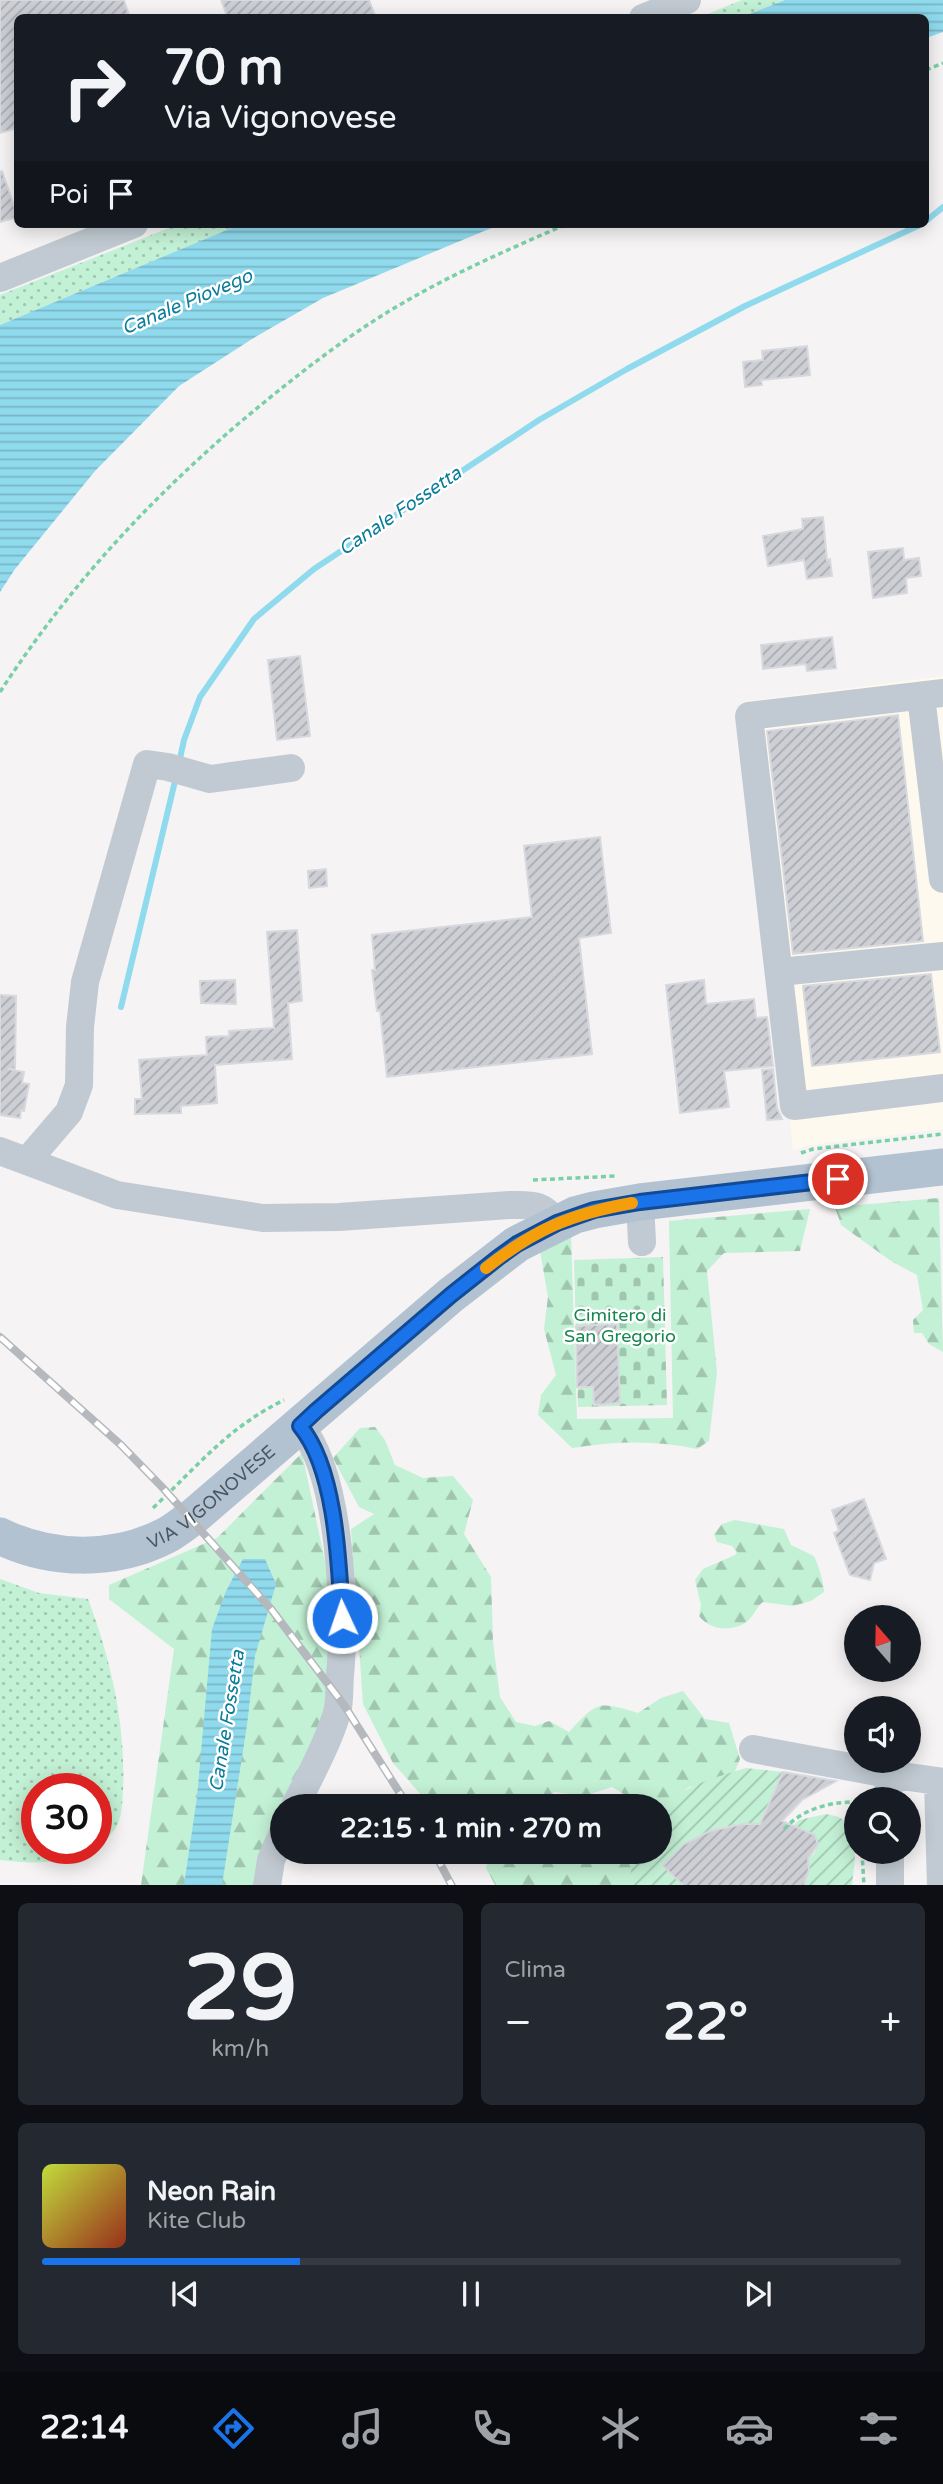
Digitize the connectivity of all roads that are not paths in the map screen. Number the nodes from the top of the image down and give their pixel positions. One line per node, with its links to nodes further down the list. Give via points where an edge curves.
1 (687, 0): 2 (street)
2 (653, 14)
3 (124, 228): 4 (street)
4 (9, 275)
5 (932, 694): 7 (street); 9 (street, via 749,716)
6 (291, 768): 12 (street, via 210,779 147,764 85,982 79,1085 69,1112)
7 (943, 878)
8 (943, 956): 9 (street)
9 (779, 972): 10 (street, via 794,1106)
10 (943, 1088)
11 (0, 1151): 12 (street)
12 (27, 1161): 15 (street, via 117,1195 263,1218 535,1205 547,1210)
13 (943, 1167): 14 (main road, VIA VIGONOVESE)
14 (629, 1189): 15 (main road, VIA VIGONOVESE, via 594,1210); 16 (street)
15 (557, 1223): 17 (main road, VIA VIGONOVESE, via 517,1244)
16 (642, 1242)
17 (294, 1411): 18 (main road, VIA VIGONOVESE, via 193,1517 148,1543 72,1555 48,1553); 22 (street, via 310,1438 331,1505 343,1644 338,1711)
18 (0, 1536)
19 (753, 1749): 21 (street)
20 (940, 1782): 21 (street); 27 (street)
21 (888, 1787)
22 (300, 1794)
23 (270, 1864): 25 (street)
24 (890, 1864): 26 (street)
25 (267, 1885)
26 (890, 1885)
27 (942, 1885)

